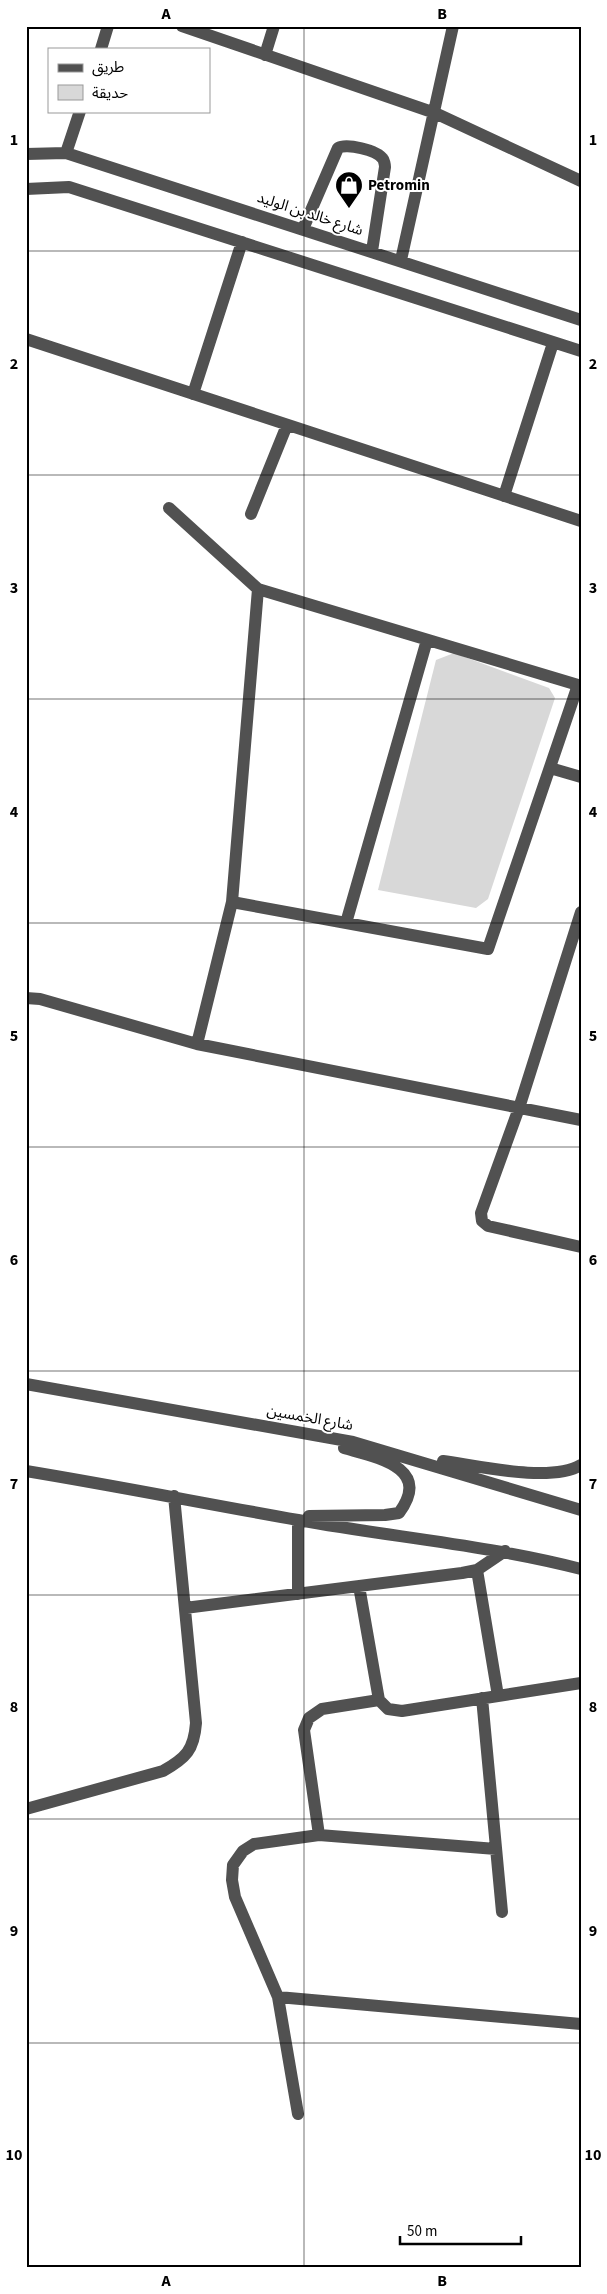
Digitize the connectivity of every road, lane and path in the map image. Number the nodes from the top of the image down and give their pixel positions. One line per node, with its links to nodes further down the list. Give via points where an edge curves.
1 (108, 26): 5 (street)
2 (182, 26): 6 (street)
3 (274, 26): 6 (street)
4 (453, 26): 8 (street)
5 (101, 48)
6 (265, 55): 8 (street)
7 (80, 112): 9 (street)
8 (435, 113): 11 (street); 16 (street)
9 (66, 153): 10 (street, شارع خالد بن الوليد); 13 (street, شارع خالد بن الوليد)
10 (26, 154)
11 (581, 181)
12 (26, 189): 14 (street, via 69,187)
13 (303, 229): 15 (street, شارع خالد بن الوليد); 15 (street, via 338,148 350,145 384,160)
14 (242, 242): 19 (street); 21 (street)
15 (372, 251): 16 (street, شارع خالد بن الوليد)
16 (401, 260): 17 (street, شارع خالد بن الوليد)
17 (581, 320)
18 (26, 339): 21 (street)
19 (553, 342): 20 (street); 23 (street)
20 (581, 351)
21 (194, 394): 22 (street)
22 (287, 425): 23 (street); 25 (street)
23 (504, 496): 26 (street)
24 (169, 508): 27 (street)
25 (251, 514)
26 (581, 521)
27 (258, 589): 28 (street); 31 (street)
28 (428, 640): 29 (street, via 578,685); 33 (street)
29 (550, 768): 30 (street); 33 (street, via 488,949)
30 (581, 777)
31 (232, 902): 33 (street); 35 (street)
32 (581, 912): 36 (street)
33 (346, 923)
34 (26, 998): 35 (street, via 40,999)
35 (197, 1044): 36 (street)
36 (519, 1108): 37 (street); 38 (street, via 481,1213 482,1221 488,1226)
37 (581, 1120)
38 (581, 1247)
39 (26, 1384): 40 (street, شارع الخمسين)
40 (290, 1431): 41 (street, شارع الخمسين, via 353,1442); 46 (street, via 393,1463 408,1479 409,1490 399,1513)
41 (408, 1457): 42 (street, via 547,1474 572,1470); 45 (street, شارع الخمسين)
42 (581, 1465)
43 (26, 1471): 44 (street)
44 (174, 1496): 46 (street); 53 (street)
45 (581, 1510)
46 (276, 1516): 47 (street)
47 (298, 1520): 48 (street); 52 (street)
48 (505, 1551): 49 (street); 50 (street)
49 (581, 1568)
50 (477, 1570): 51 (street); 55 (street)
51 (359, 1586): 52 (street); 57 (street)
52 (298, 1594): 53 (street)
53 (185, 1608): 58 (street, via 196,1723 195,1739 183,1760 163,1770)
54 (581, 1683): 55 (street)
55 (498, 1696): 56 (street)
56 (482, 1698): 57 (street, via 402,1711 388,1709); 60 (street)
57 (379, 1700): 59 (street, via 322,1709 310,1718 304,1730)
58 (26, 1809)
59 (319, 1835): 60 (street); 62 (street, via 254,1844 243,1851 234,1865 235,1897)
60 (496, 1849): 61 (street)
61 (502, 1912)
62 (278, 1997): 63 (street); 64 (street)
63 (581, 2024)
64 (298, 2114)

